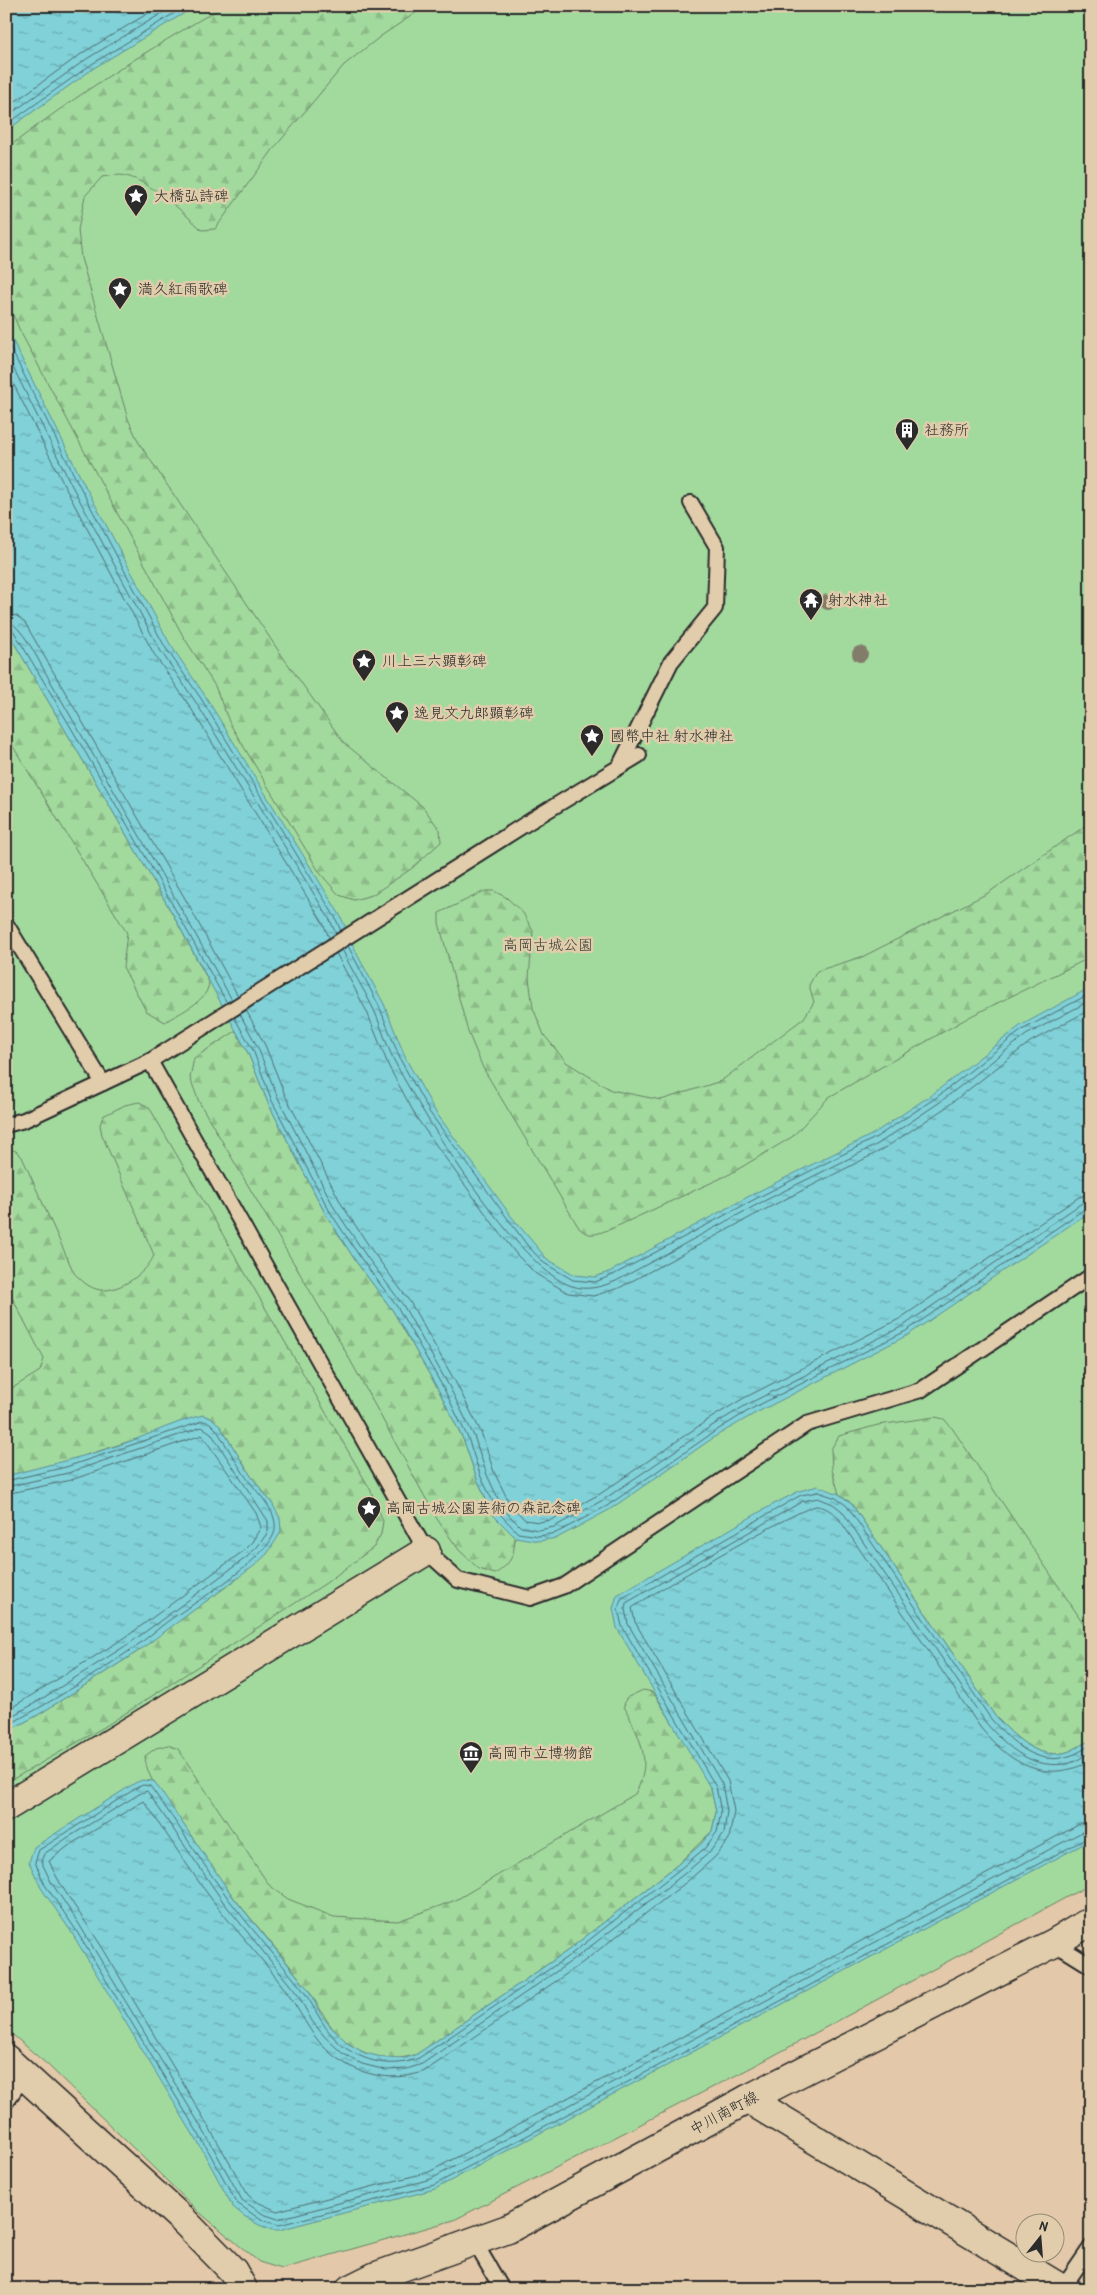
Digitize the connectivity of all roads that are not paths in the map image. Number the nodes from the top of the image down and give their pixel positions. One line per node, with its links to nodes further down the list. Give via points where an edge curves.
1 (691, 503): 3 (lane, via 717,547 715,608 671,662)
2 (639, 755): 3 (lane)
3 (618, 768): 5 (lane)
4 (6, 924): 6 (lane)
5 (150, 1061): 6 (lane); 9 (lane)
6 (103, 1083): 7 (lane, via 24,1120)
7 (6, 1125)
8 (1091, 1276): 9 (lane, via 921,1390 807,1424 564,1586 530,1598 458,1580)
9 (426, 1551): 10 (street)
10 (6, 1807)
11 (1091, 1921): 12 (street, 中川南町線)
12 (1054, 1943): 13 (lane); 15 (street, 中川南町線)
13 (1091, 1966)
14 (15, 2068): 16 (lane); 20 (street, via 184,2221 233,2271)
15 (748, 2099): 17 (street, 中川南町線, via 508,2229); 23 (street)
16 (6, 2102)
17 (474, 2240): 19 (street, 中川南町線); 22 (lane)
18 (1091, 2248): 23 (lane)
19 (377, 2283): 21 (street, 中川南町線)
20 (243, 2289)
21 (350, 2289)
22 (502, 2289)
23 (1062, 2289)

